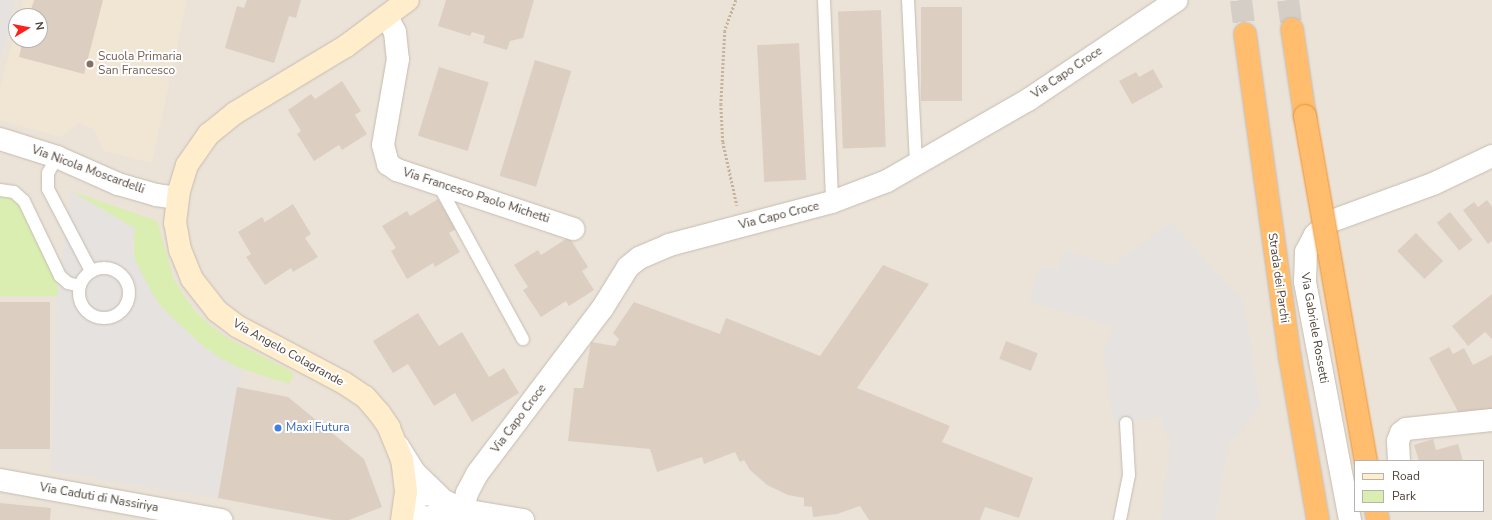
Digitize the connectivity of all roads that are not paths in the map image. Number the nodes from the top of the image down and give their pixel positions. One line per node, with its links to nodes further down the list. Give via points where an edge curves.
1 (408, 0): 5 (main road, Via Angelo Colagrande)
2 (824, 0): 15 (lane)
3 (908, 0): 11 (lane)
4 (1177, 0): 11 (street, Via Capo Croce, via 1034,96)
5 (387, 17): 12 (street, Via Francesco Paolo Michetti, via 396,32 398,59 383,145 384,155 392,168); 14 (main road, Via Angelo Colagrande, via 346,46 220,124 192,155)
6 (1292, 29): 23 (highway, bridge)
7 (1245, 34): 32 (highway, Strada dei Parchi, via 1290,358)
8 (0, 139): 10 (street, Via Nicola Moscardelli)
9 (1492, 156): 33 (street, Via Gabriele Rossetti, via 1433,184 1329,222 1315,234 1306,252 1305,281)
10 (57, 157): 14 (street, Via Nicola Moscardelli, via 118,184 156,195); 17 (lane, via 48,174 48,189)
11 (916, 166): 15 (street, Via Capo Croce, via 874,187)
12 (437, 183): 16 (street, Via Francesco Paolo Michetti); 19 (lane)
13 (0, 190): 18 (lane, via 14,192 24,201 60,276 68,283)
14 (178, 198): 22 (main road, Via Angelo Colagrande, via 175,223 180,250 192,279 208,302 237,326 364,397 380,414)
15 (832, 202): 28 (street, Via Capo Croce, via 658,248 628,267 602,309 477,474 467,493)
16 (573, 229)
17 (91, 271): 18 (lane); 18 (lane, via 103,267 111,268 124,277 129,293 123,309 109,318 92,315 80,302)
18 (80, 286)
19 (523, 339)
20 (1492, 420): 24 (street, via 1406,430 1398,441)
21 (1126, 423): 31 (lane, via 1129,475)
22 (397, 444): 26 (street); 27 (main road, Via Angelo Colagrande, via 405,476)
23 (1366, 460)
24 (1398, 460)
25 (0, 480): 29 (street, Via Caduti di Nassiriya)
26 (437, 511): 27 (street, via 432,494 422,494 412,498); 28 (street)
27 (404, 513)
28 (476, 514): 30 (street)
29 (221, 520)
30 (523, 520)
31 (1120, 520)
32 (1318, 520)
33 (1350, 520)

